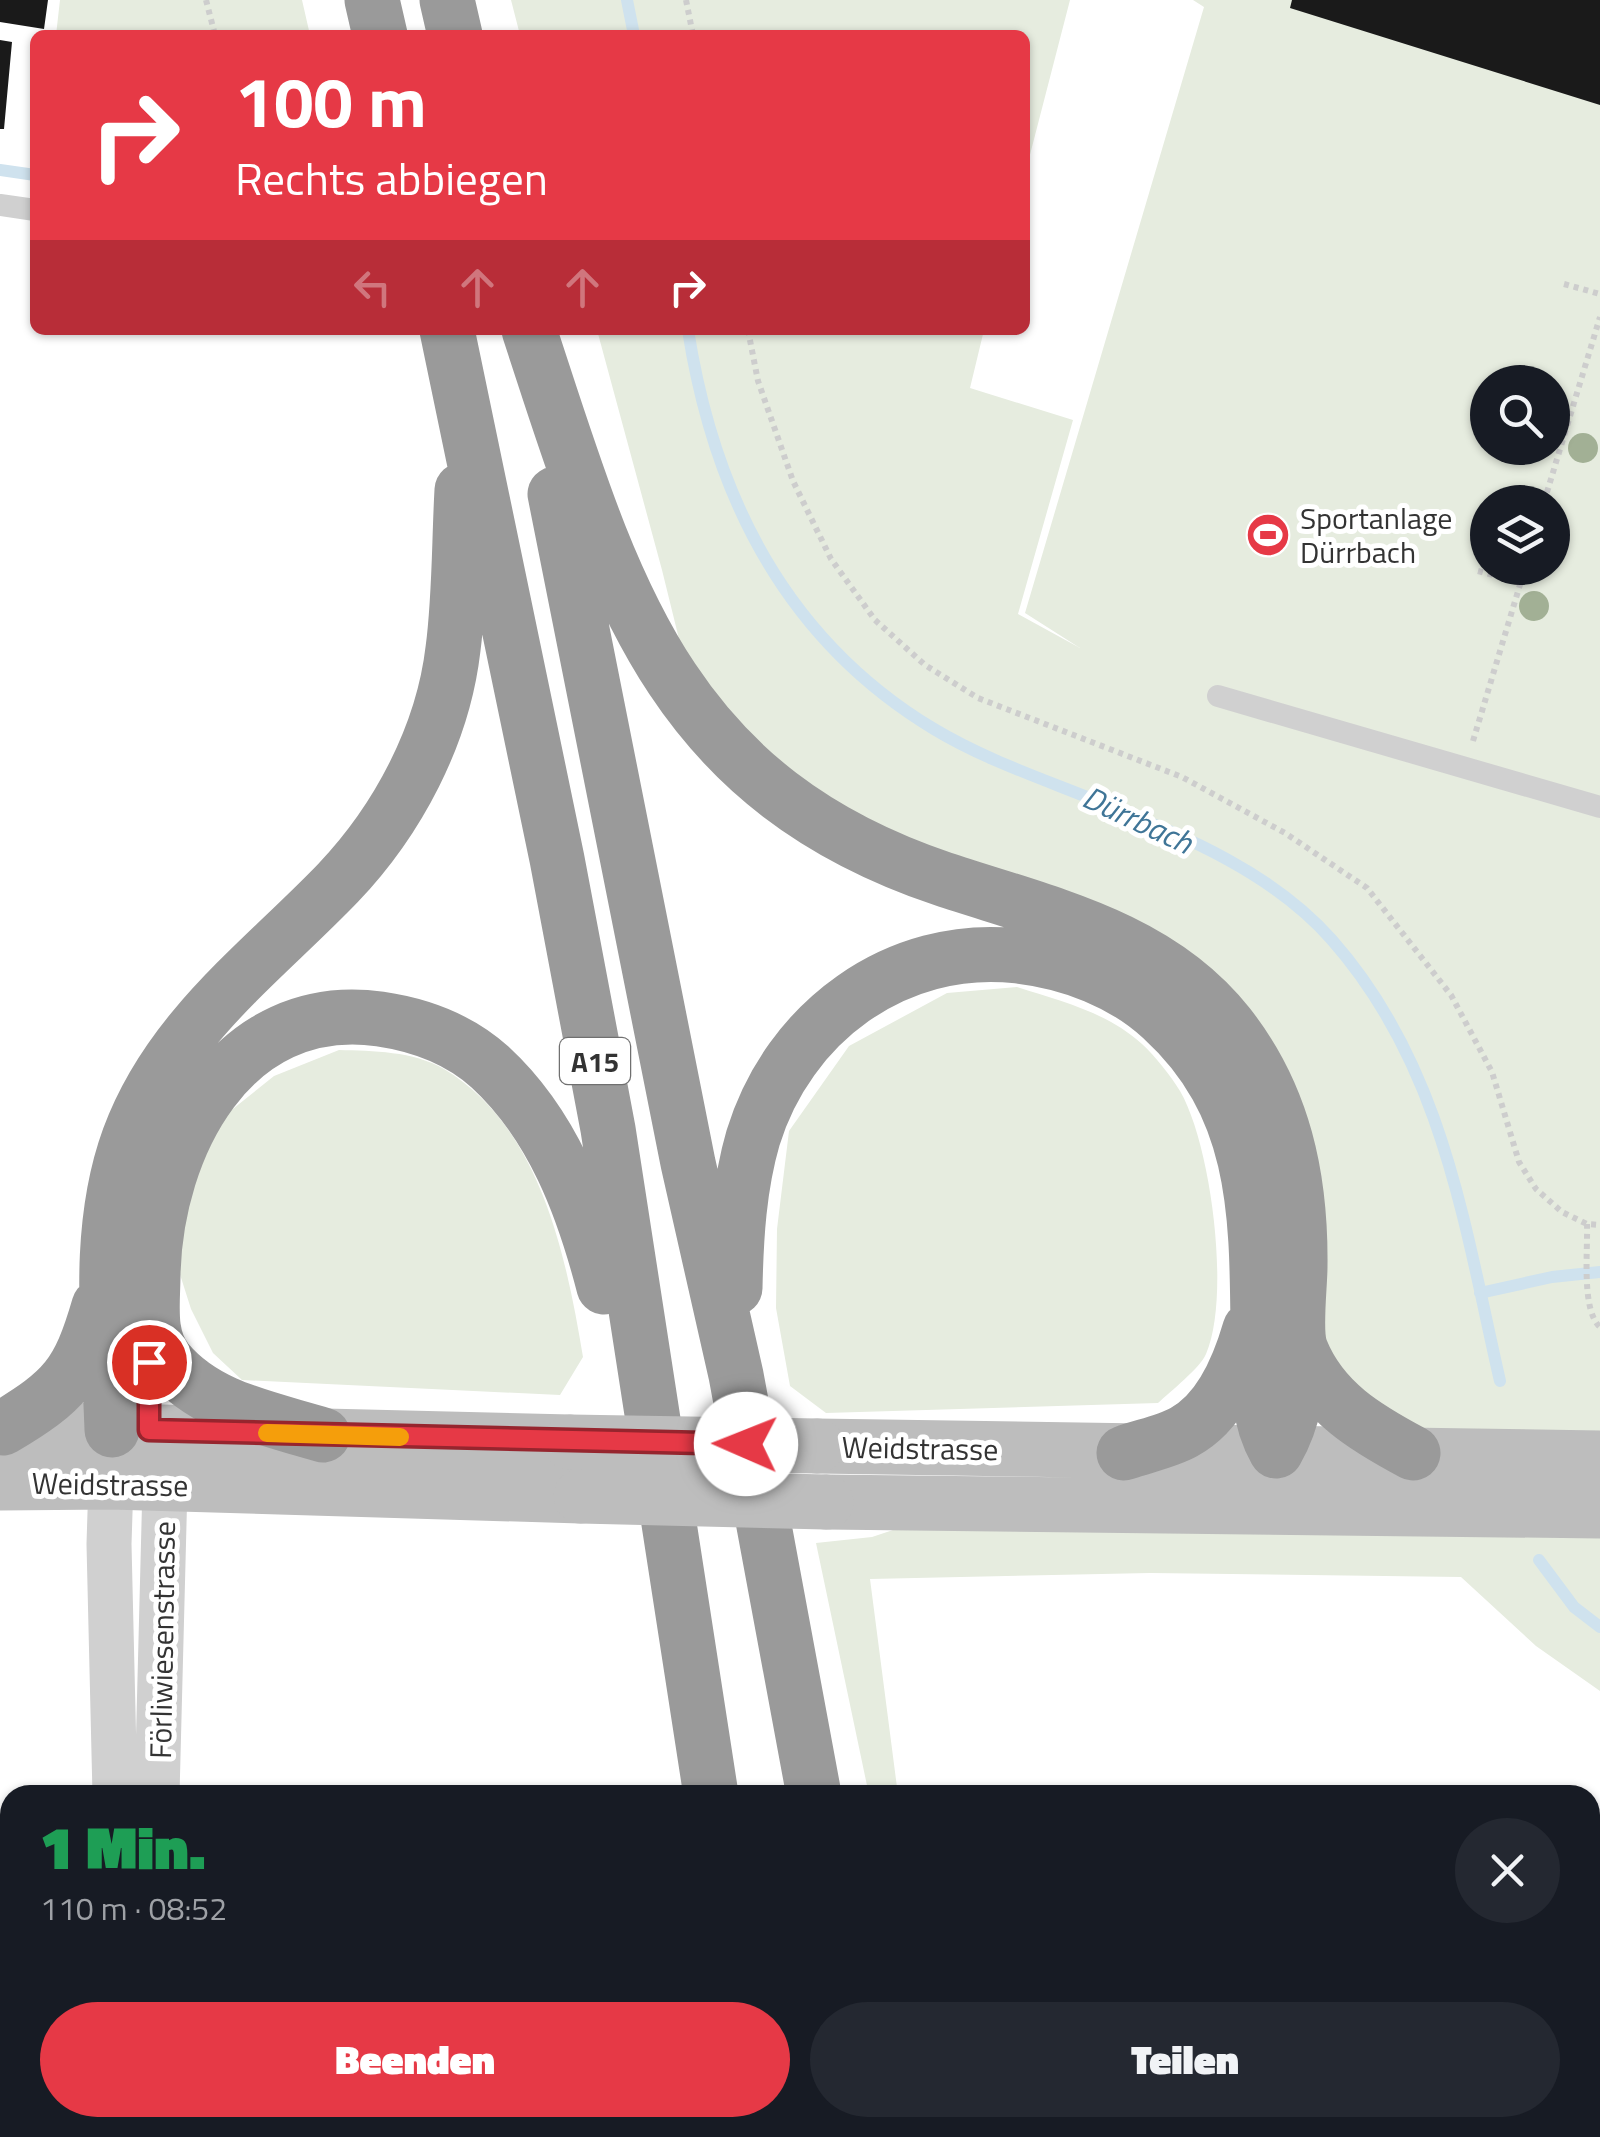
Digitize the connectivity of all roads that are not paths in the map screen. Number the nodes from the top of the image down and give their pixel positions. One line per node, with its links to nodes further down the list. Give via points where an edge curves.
1 (372, 0): 3 (highway)
2 (447, 0): 4 (highway)
3 (379, 30)
4 (454, 30)
5 (0, 204): 6 (lane)
6 (30, 209)
7 (449, 335): 10 (highway, A15)
8 (521, 335): 17 (highway, A15)
9 (531, 335): 16 (highway, via 580,486 630,607 673,682 728,751 795,806 862,847 1084,925 1146,954 1226,1023 1272,1097 1290,1151 1301,1225)
10 (466, 409): 13 (highway, via 453,651 431,735 398,804 356,862 197,1022 162,1072 121,1165); 28 (highway, A15, via 608,1129)
11 (1218, 696): 12 (lane)
12 (1600, 807)
13 (106, 1284): 19 (highway, via 74,1372); 22 (highway)
14 (1258, 1302): 17 (highway, via 1246,1154 1219,1088 1184,1040 1138,998 1090,974 1037,958 966,956 899,972 846,1002 806,1039 772,1091 740,1202); 20 (highway, via 1259,1400); 24 (highway, via 1239,1367 1218,1400)
15 (152, 1329): 18 (highway, via 160,1352 196,1389); 22 (highway); 28 (highway, via 164,1191 180,1141 216,1083 262,1044 316,1022 371,1018 431,1032 496,1073 556,1152 598,1264)
16 (1299, 1347): 20 (highway, via 1297,1398); 21 (highway, via 1342,1410)
17 (736, 1374): 32 (highway, A15)
18 (323, 1435): 22 (main road, Weidstrasse); 24 (main road, Weidstrasse, bridge, via 817,1446)
19 (1, 1440): 22 (main road, Weidstrasse)
20 (1276, 1450): 21 (main road, Weidstrasse); 24 (main road, Weidstrasse); 26 (main road, via 1301,1478)
21 (1413, 1453): 23 (main road, Weidstrasse)
22 (133, 1457): 24 (main road, Weidstrasse, bridge, via 581,1496 826,1502); 25 (main road, Weidstrasse); 29 (street, Förliwiesenstrasse, via 109,1544); 30 (street, Förliwiesenstrasse)
23 (1600, 1458)
24 (1123, 1478): 26 (main road, Weidstrasse)
25 (0, 1483)
26 (1366, 1508): 27 (main road, Weidstrasse)
27 (1600, 1511)
28 (669, 1531): 31 (highway, A15)
29 (115, 1785)
30 (156, 1785)
31 (709, 1785)
32 (812, 1785)

